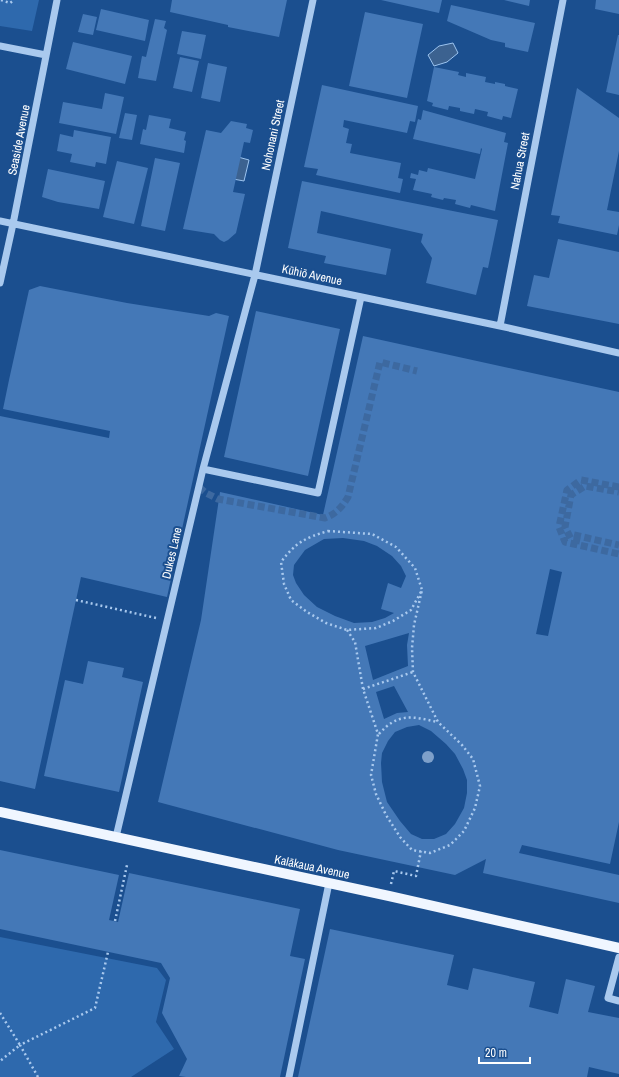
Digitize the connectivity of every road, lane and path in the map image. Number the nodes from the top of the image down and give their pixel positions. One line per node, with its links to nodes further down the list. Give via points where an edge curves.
1 (1, 0): 2 (path, via 10,3)
2 (14, 0)
3 (57, 0): 7 (street, Seaside Avenue)
4 (313, 0): 10 (street, Nohonani Street)
5 (563, 0): 13 (street, Nahua Street)
6 (0, 46): 7 (street)
7 (46, 55): 9 (street, Seaside Avenue)
8 (0, 221): 9 (street, Kūhiō Avenue)
9 (13, 224): 10 (street, Kūhiō Avenue); 11 (street, Seaside Avenue)
10 (255, 275): 12 (street, Kūhiō Avenue); 15 (street, Dukes Lane)
11 (0, 283)
12 (361, 297): 13 (street, Kūhiō Avenue); 15 (street, via 318,493)
13 (500, 326): 14 (street, Kūhiō Avenue)
14 (619, 354)
15 (203, 469): 18 (street, Dukes Lane)
16 (422, 590): 19 (path, via 411,610 393,622 376,628); 19 (path, via 415,568 396,546 372,534 328,531 311,536 292,548 281,562 284,584 291,600 307,612 326,623); 20 (path, via 414,625)
17 (76, 600): 18 (path)
18 (167, 621): 25 (street, Dukes Lane)
19 (347, 630): 21 (path, via 355,642)
20 (413, 672): 21 (path); 22 (path)
21 (363, 689): 23 (path)
22 (438, 722): 23 (path, via 415,717 397,720); 26 (path, via 473,759 480,786 475,808 464,831 450,845 430,853)
23 (378, 734): 26 (path, via 371,776 376,794 400,838 412,850)
24 (0, 812): 25 (main road, Kalākaua Avenue)
25 (116, 837): 28 (main road, Kalākaua Avenue)
26 (421, 851): 29 (path, via 416,876 394,871)
27 (127, 864): 30 (path)
28 (329, 883): 29 (main road, Kalākaua Avenue); 39 (street)
29 (389, 896): 31 (main road, Kalākaua Avenue)
30 (115, 921)
31 (619, 948)
32 (108, 952): 36 (path, via 95,1008)
33 (619, 957): 34 (street, via 608,998)
34 (619, 1001)
35 (0, 1013): 36 (path)
36 (20, 1045): 37 (path); 38 (path)
37 (0, 1061)
38 (38, 1077)
39 (289, 1077)

